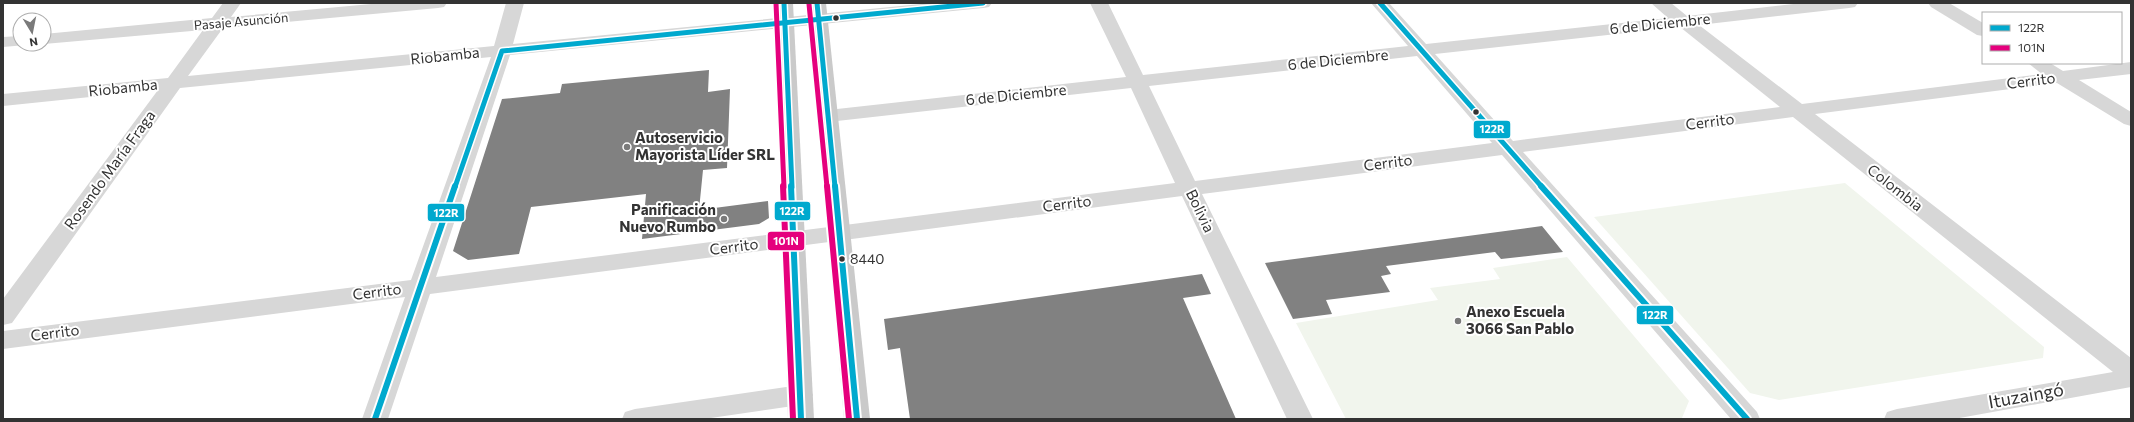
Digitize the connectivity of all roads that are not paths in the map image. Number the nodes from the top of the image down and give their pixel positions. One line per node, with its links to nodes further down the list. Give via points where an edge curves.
1 (232, 3): 13 (street, Rosendo María Fraga)
2 (438, 3): 13 (street, Pasaje Asunción)
3 (515, 3): 17 (street)
4 (983, 3): 10 (street, Riobamba)
5 (1099, 3): 21 (street, Bolivia)
6 (1380, 3): 16 (street)
7 (1660, 3): 12 (street, Colombia)
8 (1849, 3): 12 (street, 6 de Diciembre)
9 (1937, 3): 14 (street)
10 (818, 11): 11 (street, Riobamba); 25 (main road)
11 (784, 13): 17 (street, Riobamba); 30 (main road)
12 (1683, 21): 16 (street, 6 de Diciembre); 24 (street, Colombia)
13 (218, 23): 15 (street, Pasaje Asunción); 22 (street, Rosendo María Fraga)
14 (1982, 30)
15 (52, 38)
16 (1421, 50): 21 (street, 6 de Diciembre); 27 (street)
17 (502, 51): 22 (street, Riobamba); 31 (street)
18 (2039, 64): 20 (street)
19 (2131, 68): 20 (street, Cerrito)
20 (2061, 78): 24 (street, Cerrito); 26 (street)
21 (1138, 82): 25 (street, 6 de Diciembre); 28 (street, Bolivia)
22 (174, 83): 23 (street, Riobamba); 32 (street, Rosendo María Fraga)
23 (3, 100)
24 (1798, 111): 27 (street, Cerrito); 34 (street, Colombia)
25 (828, 116): 29 (main road)
26 (2131, 120)
27 (1508, 148): 28 (street, Cerrito); 42 (street)
28 (1189, 189): 29 (street, Cerrito); 41 (street, Bolivia)
29 (839, 233): 30 (street, Cerrito); 40 (main road)
30 (793, 239): 31 (street, Cerrito); 36 (main road)
31 (419, 287): 33 (street, Cerrito); 38 (street)
32 (3, 318)
33 (3, 340)
34 (2131, 372)
35 (2131, 378): 37 (street, Ituzaingó)
36 (801, 407): 39 (street)
37 (1943, 415): 43 (street, Ituzaingó)
38 (375, 419)
39 (635, 419)
40 (858, 419)
41 (1300, 419)
42 (1746, 419)
43 (1897, 419)

